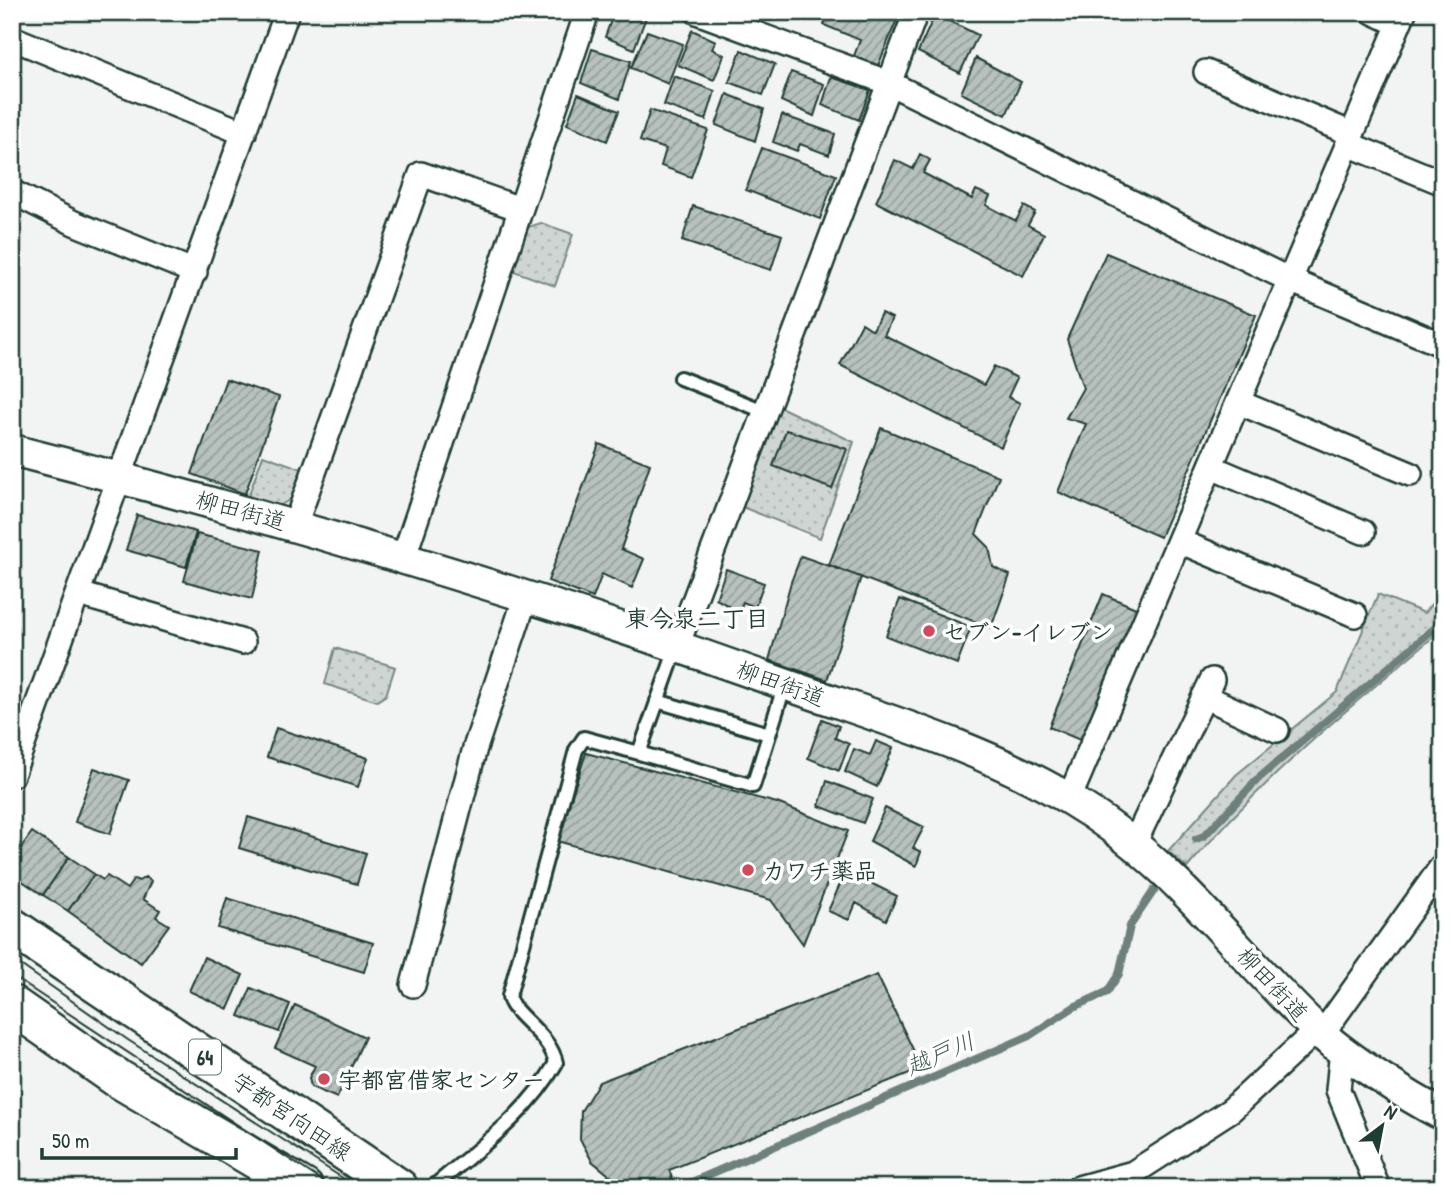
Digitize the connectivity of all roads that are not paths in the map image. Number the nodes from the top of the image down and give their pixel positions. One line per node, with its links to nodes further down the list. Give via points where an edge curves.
1 (287, 12): 11 (street)
2 (587, 12): 15 (street)
3 (697, 12): 7 (street)
4 (916, 12): 10 (street)
5 (1373, 12): 6 (street)
6 (1401, 18): 12 (street)
7 (751, 21): 10 (street)
8 (12, 38): 11 (street)
9 (1206, 72): 12 (street)
10 (889, 83): 17 (street); 21 (street)
11 (244, 133): 16 (street)
12 (1350, 139): 13 (street); 17 (street)
13 (1443, 183)
14 (12, 192): 16 (street, via 74,223)
15 (520, 209): 26 (street, via 421,174); 29 (street)
16 (195, 272): 25 (street)
17 (1292, 281): 18 (street); 20 (street)
18 (1443, 345)
19 (680, 378): 21 (lane)
20 (1238, 402): 23 (street); 24 (street)
21 (764, 411): 34 (street)
22 (16, 443): 25 (street, 柳田街道)
23 (1211, 467): 27 (street); 28 (street)
24 (1410, 474)
25 (121, 478): 26 (street, 柳田街道); 30 (street)
26 (295, 525): 29 (street, 柳田街道)
27 (1363, 532)
28 (1179, 541): 32 (street); 41 (street)
29 (404, 556): 31 (street, 柳田街道)
30 (79, 594): 33 (street); 40 (street)
31 (526, 596): 34 (street, 柳田街道); 45 (street, via 475,748)
32 (1355, 615)
33 (243, 642)
34 (677, 646): 35 (street, 柳田街道); 36 (lane)
35 (785, 684): 38 (lane); 41 (street, 柳田街道, via 965,748)
36 (657, 701): 38 (lane); 39 (lane)
37 (1277, 730): 42 (street, via 1208,688)
38 (769, 734): 39 (lane, via 753,786)
39 (639, 753): 52 (lane, via 584,738 579,742 509,996 513,1009 544,1037 556,1063 516,1115)
40 (12, 775)
41 (1069, 799): 42 (street, 柳田街道)
42 (1134, 844): 47 (street, 柳田街道, via 1165,869)
43 (1443, 865): 47 (street)
44 (12, 927): 51 (main road, 宇都宮向田線 / 64)
45 (414, 985)
46 (12, 1005): 50 (main road, via 117,1078)
47 (1327, 1037): 48 (street, 柳田街道); 49 (street, via 1338,1090); 53 (street, via 1231,1110 1133,1173)
48 (1440, 1109)
49 (1370, 1184)
50 (304, 1188)
51 (398, 1188)
52 (432, 1188)
53 (1078, 1188)

